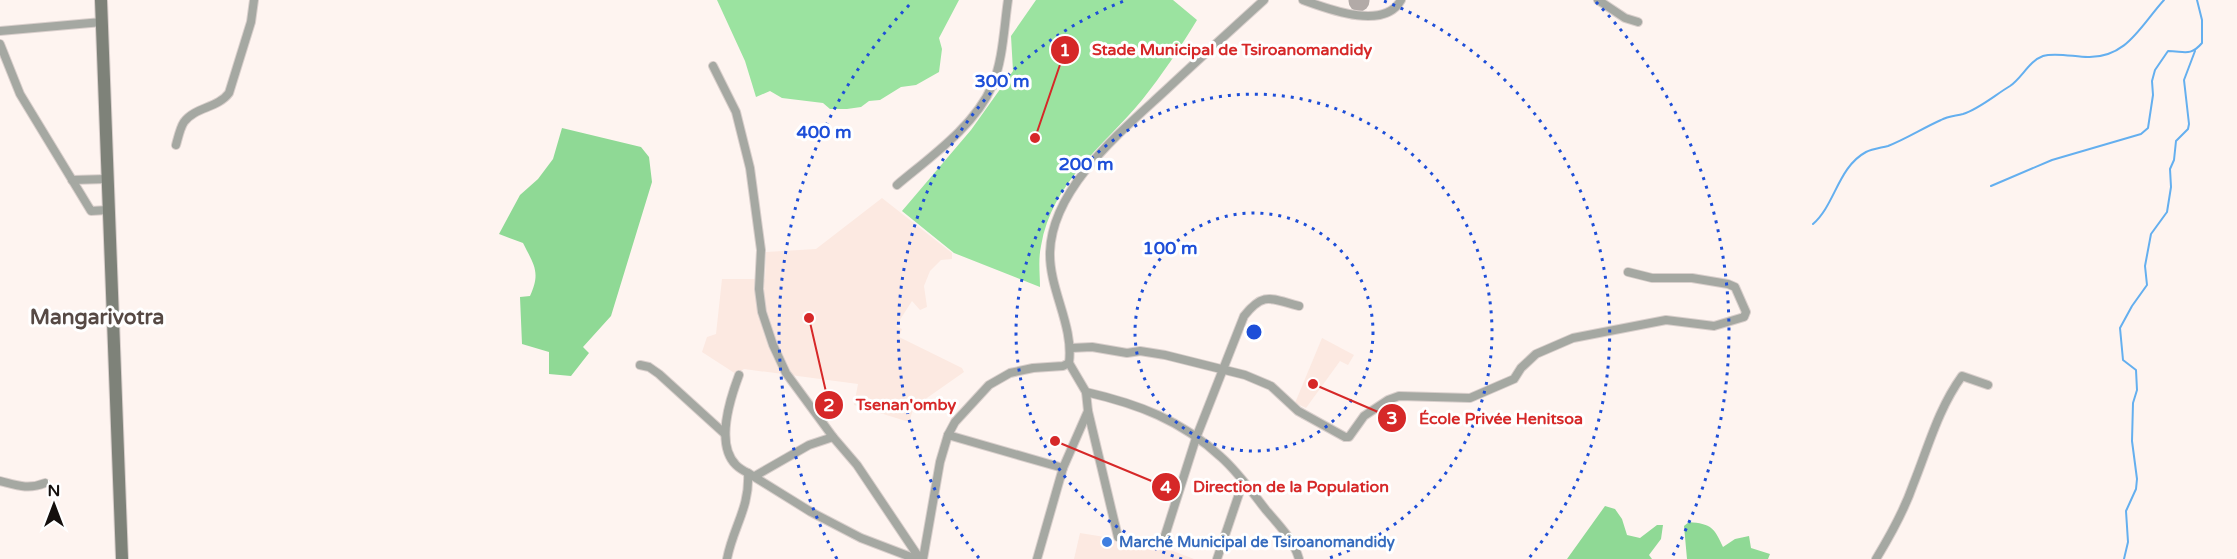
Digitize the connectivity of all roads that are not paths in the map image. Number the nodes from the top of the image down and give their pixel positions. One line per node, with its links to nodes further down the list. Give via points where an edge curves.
1 (101, 0): 8 (main road)
2 (254, 0): 13 (street, via 229,93 224,101 185,121)
3 (1008, 0): 16 (street, via 992,86 948,142)
4 (1264, 0): 20 (street, via 1101,151 1065,201 1050,251 1051,271)
5 (1303, 0): 6 (street, via 1336,12 1378,15 1398,6)
6 (1401, 0)
7 (1598, 0): 9 (street)
8 (102, 22): 10 (street); 14 (main road)
9 (1638, 22)
10 (0, 31)
11 (0, 44): 15 (street, via 20,94)
12 (713, 66): 30 (street, via 736,112 750,168 761,250 762,312 786,373)
13 (176, 145)
14 (107, 179): 15 (street); 17 (main road)
15 (72, 180): 17 (street, via 91,211)
16 (897, 185)
17 (108, 210): 39 (main road)
18 (1628, 272): 23 (street, via 1652,278 1692,278 1728,284 1735,287 1746,312 1744,317 1714,326 1666,320 1573,338 1536,354 1514,379 1470,398 1399,396 1388,400 1364,416 1348,437 1298,411 1271,386)
19 (1299, 306): 23 (street, via 1265,298 1255,302 1244,316)
20 (1071, 348): 21 (street); 23 (street, via 1140,351)
21 (1069, 363): 26 (street); 29 (street, via 1010,373 989,385)
22 (640, 365): 28 (street, via 659,374)
23 (1222, 369): 31 (street)
24 (739, 375): 28 (street, via 729,402)
25 (1989, 385): 45 (street, via 1962,376 1950,393 1913,487)
26 (1086, 392): 27 (street); 31 (street, via 1158,413)
27 (1088, 411): 32 (street); 37 (street)
28 (726, 434): 33 (street, via 728,452 736,465)
29 (948, 435): 32 (street); 41 (street)
30 (833, 437): 33 (street); 41 (street, via 857,465)
31 (1196, 438): 35 (street, via 1222,457); 38 (street)
32 (1063, 468): 42 (street)
33 (751, 475): 40 (street); 41 (street, via 851,533)
34 (0, 481): 36 (street, via 34,488)
35 (1243, 482): 43 (street); 44 (street, via 1285,532)
36 (45, 483)
37 (1118, 537)
38 (1162, 545)
39 (122, 559)
40 (727, 559)
41 (920, 559)
42 (1037, 559)
43 (1217, 559)
44 (1299, 559)
45 (1875, 559)

